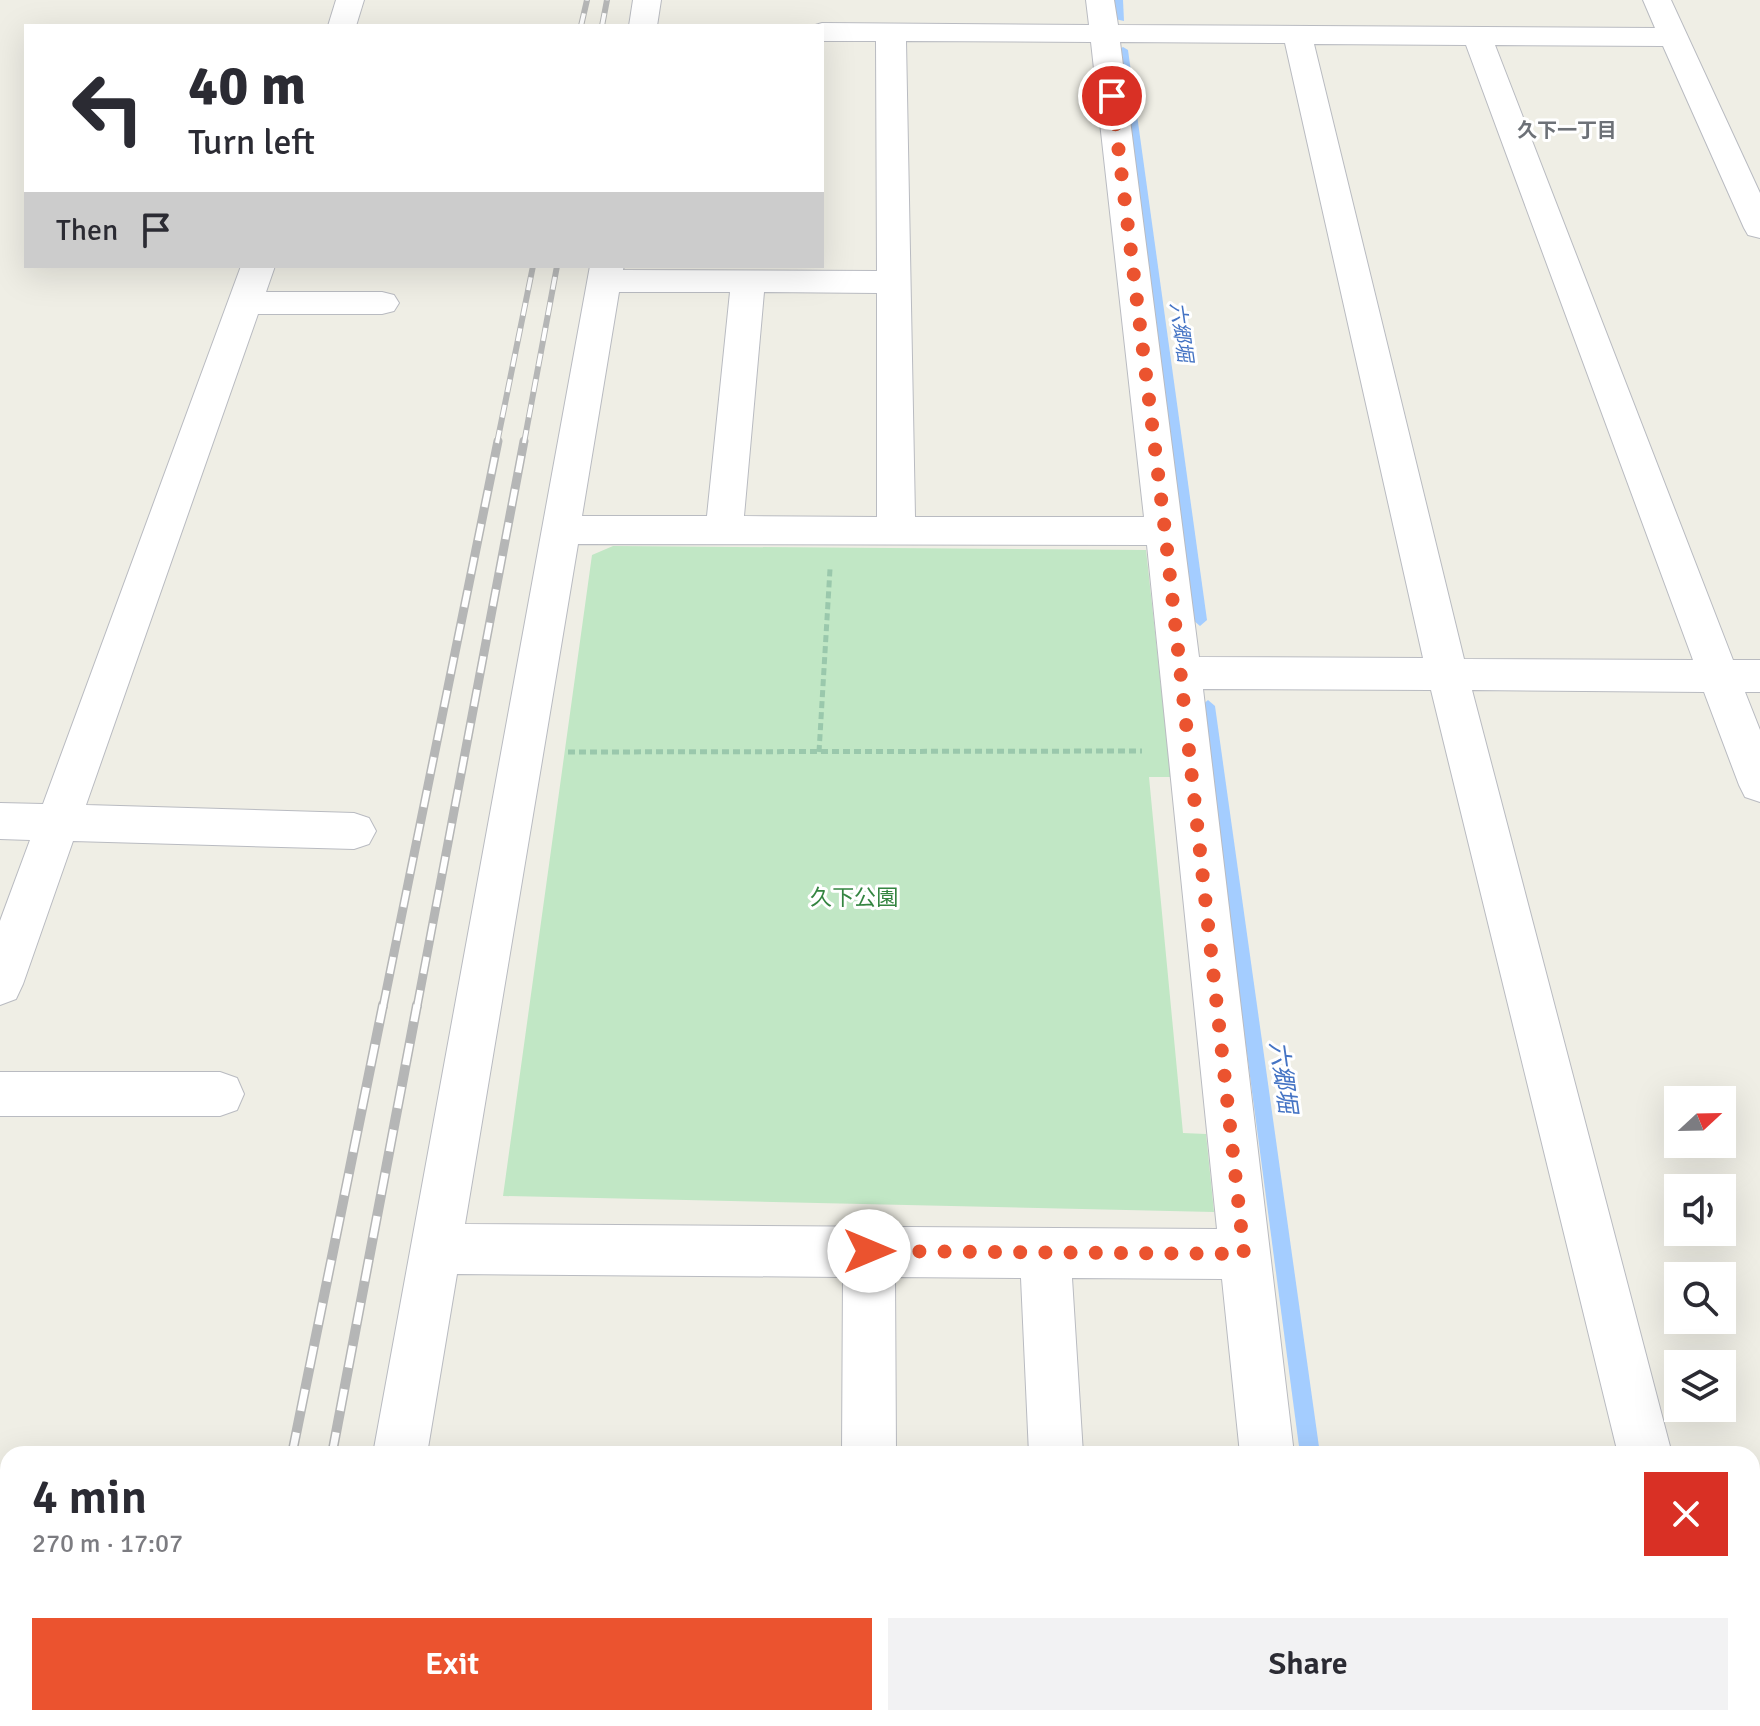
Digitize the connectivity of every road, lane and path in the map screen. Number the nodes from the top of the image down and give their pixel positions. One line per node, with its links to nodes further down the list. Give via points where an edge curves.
1 (350, 0): 5 (street)
2 (647, 0): 6 (street)
3 (1657, 0): 11 (street)
4 (1102, 17): 8 (street); 9 (street); 22 (street)
5 (343, 24)
6 (643, 24)
7 (824, 32): 8 (street)
8 (891, 33): 16 (street)
9 (1297, 34): 10 (street); 25 (street)
10 (1477, 35): 11 (street); 26 (street)
11 (1674, 37): 12 (street)
12 (1760, 228)
13 (257, 268): 17 (street)
14 (606, 274): 15 (street); 19 (street)
15 (748, 282): 16 (street); 20 (street)
16 (894, 282): 21 (street)
17 (244, 303): 18 (street); 32 (street)
18 (382, 303)
19 (561, 530): 20 (street); 37 (street)
20 (724, 531): 21 (street)
21 (896, 531): 22 (street)
22 (1165, 531): 24 (street)
23 (830, 573): 29 (path)
24 (1180, 673): 25 (street); 40 (street)
25 (1447, 674): 26 (street); 45 (street)
26 (1740, 676): 30 (street)
27 (1151, 751): 29 (path)
28 (565, 752): 29 (path)
29 (819, 752)
30 (1760, 785)
31 (0, 821): 32 (street)
32 (58, 821): 33 (street); 34 (street)
33 (354, 831)
34 (0, 984)
35 (0, 1094): 36 (street)
36 (220, 1094)
37 (436, 1249): 38 (street); 41 (street)
38 (869, 1251): 39 (street); 42 (street)
39 (1045, 1252): 40 (street); 43 (street)
40 (1244, 1254): 44 (street)
41 (401, 1446)
42 (869, 1446)
43 (1056, 1446)
44 (1266, 1446)
45 (1643, 1446)

